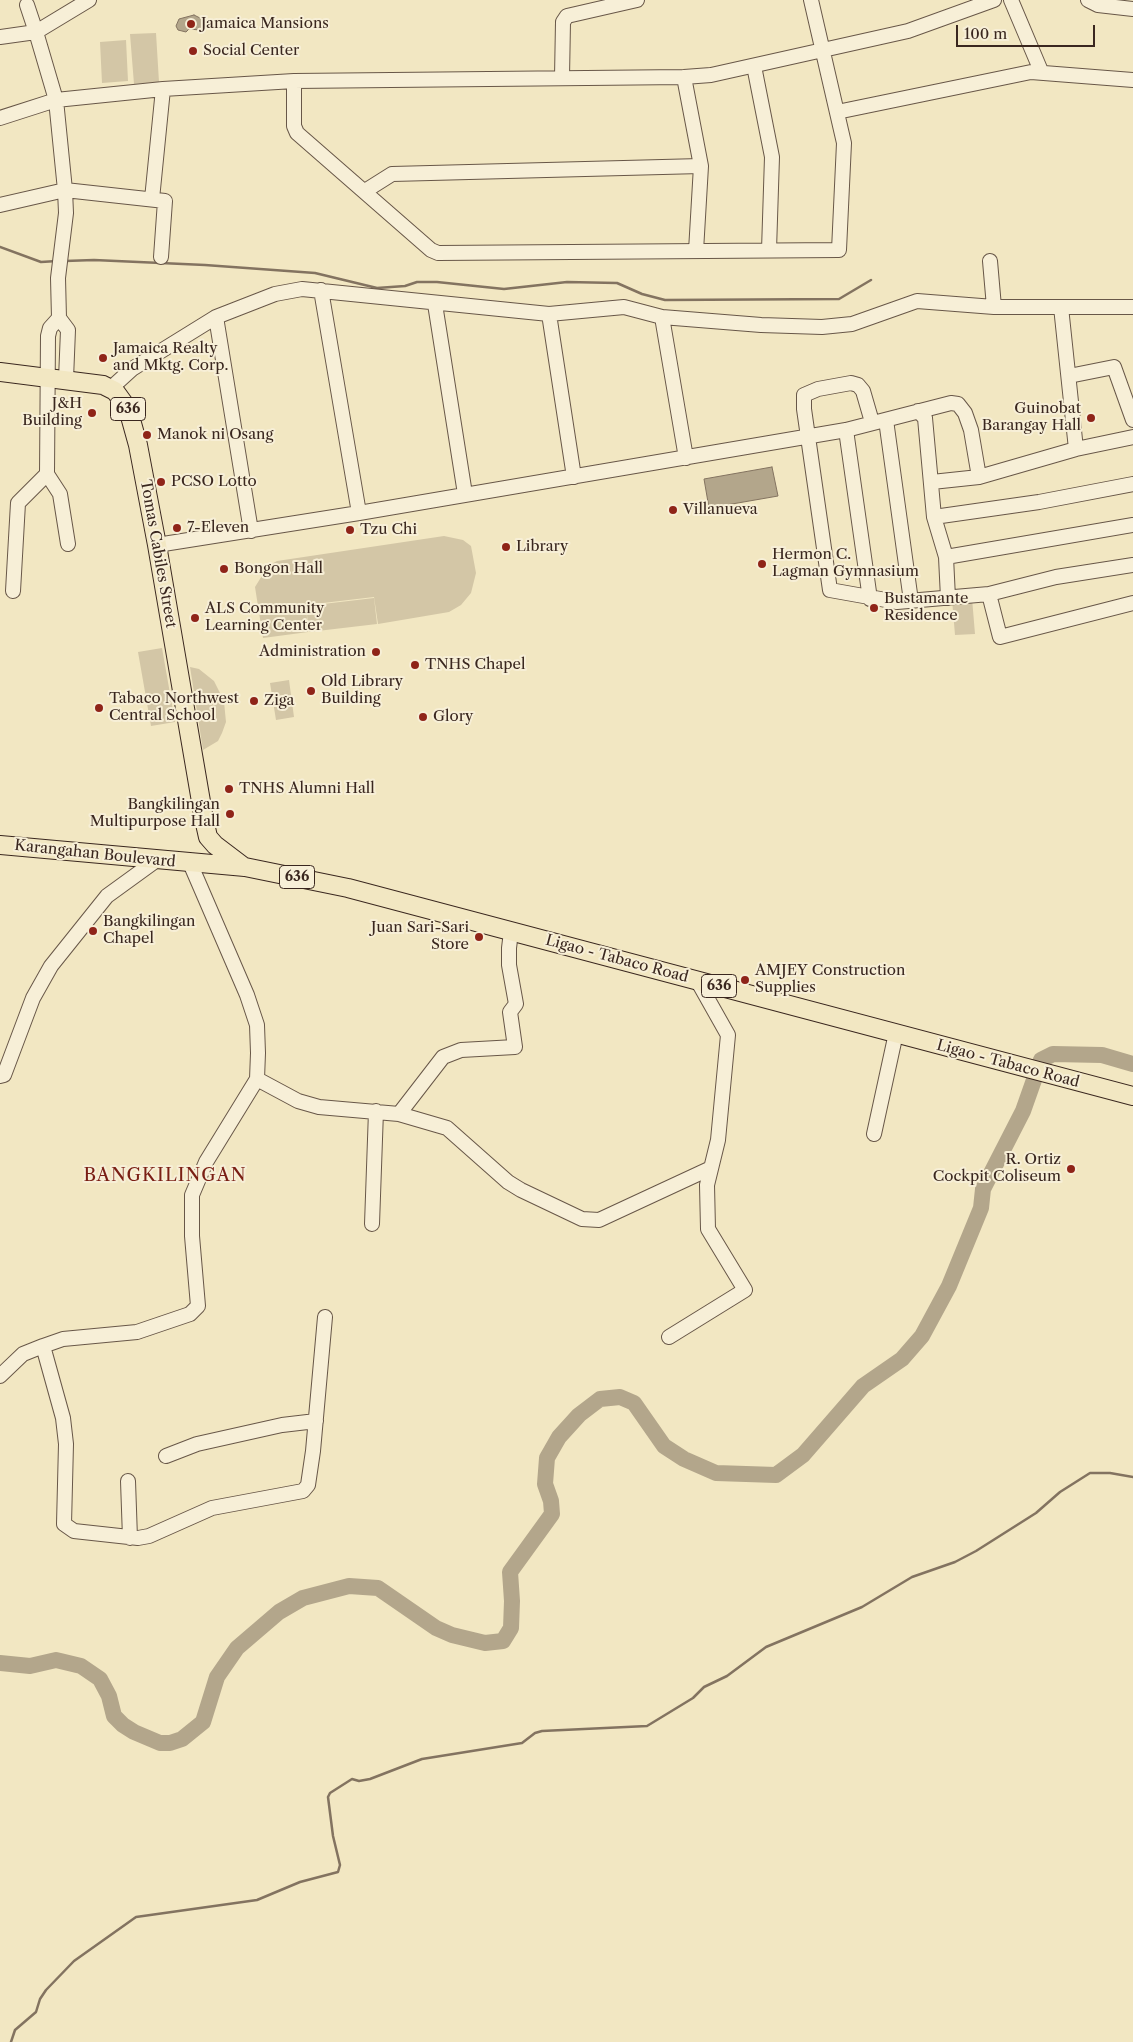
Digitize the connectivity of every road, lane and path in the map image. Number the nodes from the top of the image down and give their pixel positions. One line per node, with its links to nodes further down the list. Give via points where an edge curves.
1 (89, 0): 9 (street)
2 (637, 0): 14 (street, via 567,16 563,22)
3 (811, 0): 11 (street)
4 (994, 0): 11 (street, via 925,26)
5 (1011, 0): 13 (street)
6 (1088, 0): 8 (street, via 1098,5)
7 (26, 5): 9 (street)
8 (1133, 9)
9 (36, 32): 10 (street); 19 (street)
10 (0, 37)
11 (823, 50): 12 (street); 20 (street)
12 (754, 66): 15 (street); 27 (street, via 772,157)
13 (1041, 71): 16 (street); 20 (street)
14 (562, 77): 15 (street); 17 (street)
15 (684, 77): 22 (street)
16 (1133, 80)
17 (294, 81): 18 (street); 24 (street, via 294,126 297,134)
18 (163, 89): 19 (street); 25 (street)
19 (56, 100): 21 (street); 23 (street)
20 (837, 112): 27 (street, via 844,143 839,250)
21 (0, 118)
22 (701, 166): 24 (street, via 392,174); 28 (street)
23 (65, 190): 25 (street); 26 (street); 39 (street, via 66,213 58,278)
24 (365, 191): 28 (street, via 438,253)
25 (152, 199): 29 (street, via 166,201)
26 (0, 205)
27 (769, 250): 28 (street)
28 (696, 251)
29 (161, 257)
30 (990, 261): 33 (street)
31 (321, 290): 32 (street); 37 (street, via 302,289 275,294); 60 (street)
32 (435, 304): 36 (street); 59 (street)
33 (994, 307): 34 (street); 38 (street, via 917,301 852,324 822,327 761,326)
34 (1061, 307): 35 (street); 41 (street)
35 (1133, 307)
36 (549, 314): 38 (street, via 624,307); 56 (street)
37 (216, 317): 44 (street, via 132,368); 63 (street)
38 (662, 317): 53 (street)
39 (59, 318): 42 (street, via 48,336); 43 (street, via 68,330)
40 (0, 372): 42 (main road, 636)
41 (1069, 376): 47 (street, via 1114,367); 52 (street)
42 (47, 377): 43 (main road, 636); 54 (street)
43 (66, 379): 44 (main road, 636)
44 (110, 389): 65 (main road, Tomas Cabiles Street / 636, via 123,401 133,424)
45 (918, 411): 46 (street); 55 (street, via 951,403 960,406 971,430); 57 (street, via 925,418)
46 (886, 420): 48 (street); 72 (street)
47 (1133, 420)
48 (872, 422): 49 (street); 50 (street, via 863,391 858,385 851,383 818,389 804,395)
49 (846, 430): 50 (street); 71 (street)
50 (808, 436): 53 (street); 71 (street, via 830,590)
51 (1133, 437): 52 (street)
52 (1076, 448): 55 (street)
53 (686, 458): 56 (street)
54 (48, 474): 64 (street, via 60,494); 68 (street, via 18,503)
55 (979, 476): 57 (street)
56 (574, 477): 59 (street)
57 (932, 482): 61 (street)
58 (1133, 484): 61 (street)
59 (465, 494): 60 (street)
60 (359, 513): 63 (street)
61 (934, 517): 66 (street)
62 (1133, 525): 66 (street)
63 (251, 531): 65 (street)
64 (68, 544)
65 (157, 545): 74 (main road, Tomas Cabiles Street / 636)
66 (946, 557): 70 (street)
67 (1133, 565): 69 (street, via 1056,577)
68 (13, 590)
69 (989, 594): 70 (street); 73 (street, via 1000,637)
70 (948, 598): 72 (street)
71 (870, 599): 72 (street)
72 (911, 601)
73 (1133, 603)
74 (208, 837): 77 (main road, via 202,853); 78 (main road, Ligao - Tabaco Road / 636)
75 (0, 845): 76 (main road, Karangahan Boulevard / 636)
76 (158, 859): 77 (main road, Karangahan Boulevard / 636); 82 (street, via 107,896 56,959 33,998 4,1075)
77 (190, 863): 78 (main road, Ligao - Tabaco Road / 636); 83 (street, via 247,994 257,1025)
78 (245, 867): 79 (main road, Ligao - Tabaco Road / 636, via 348,888)
79 (511, 932): 80 (main road, Ligao - Tabaco Road / 636); 86 (street, via 509,965 516,1004 510,1012 515,1047 461,1050 443,1057)
80 (697, 980): 81 (main road, Ligao - Tabaco Road / 636); 88 (street, via 728,1035 718,1140)
81 (896, 1033): 84 (main road, Ligao - Tabaco Road / 636); 87 (street)
82 (0, 1076)
83 (257, 1079): 85 (street, via 298,1101 319,1107); 92 (street, via 206,1162 192,1195 192,1236 199,1301 195,1311 137,1332 63,1339)
84 (1133, 1096)
85 (376, 1111): 86 (street); 89 (street)
86 (400, 1114): 88 (street, via 447,1128 508,1182 582,1219 599,1220)
87 (874, 1134)
88 (711, 1168): 91 (street, via 706,1185 708,1229 745,1290)
89 (372, 1224)
90 (325, 1318): 94 (street)
91 (669, 1337)
92 (43, 1346): 93 (street, via 23,1354); 97 (street, via 63,1418 66,1444 64,1524 74,1531)
93 (0, 1376)
94 (316, 1421): 95 (street, via 282,1425 197,1444); 97 (street, via 310,1476 303,1491 212,1508 149,1536)
95 (166, 1456)
96 (128, 1481): 97 (street)
97 (130, 1538)

